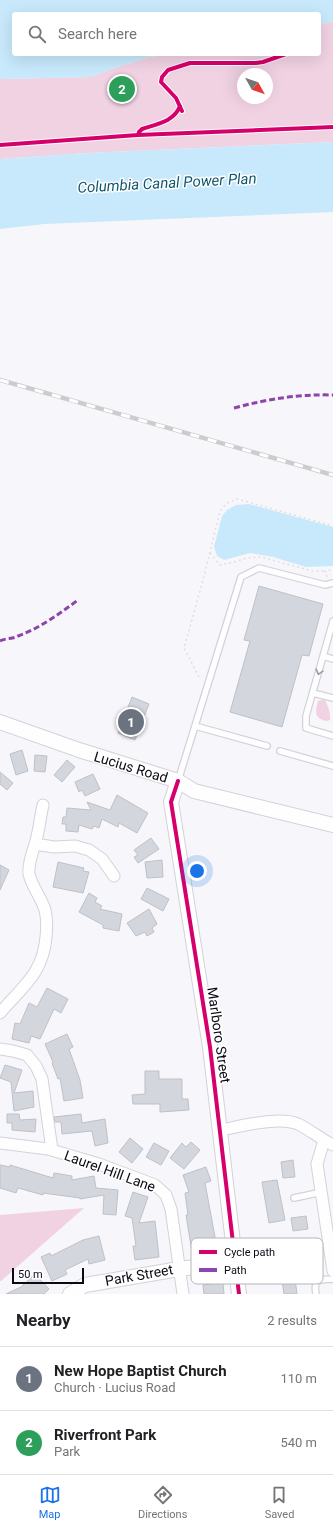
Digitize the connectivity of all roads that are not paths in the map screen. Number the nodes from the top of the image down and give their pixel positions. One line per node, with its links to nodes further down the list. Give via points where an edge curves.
1 (331, 584): 8 (lane, via 325,585 259,568 241,577)
2 (333, 621): 3 (lane)
3 (323, 656): 4 (lane); 5 (lane, one-way to 5)
4 (333, 659)
5 (313, 692): 6 (lane); 9 (lane, via 306,716 306,728)
6 (333, 698)
7 (0, 722): 13 (street, Lucius Road, via 78,750)
8 (195, 726): 10 (lane); 13 (lane)
9 (333, 736)
10 (267, 746)
11 (280, 751): 12 (lane)
12 (333, 766)
13 (178, 781): 15 (street, Lucius Road, via 194,791); 20 (street, Marlboro Street, via 171,802)
14 (43, 805): 16 (street)
15 (333, 825)
16 (35, 844): 17 (street, via 54,847 75,846 89,850 102,859); 18 (street, via 29,863 29,874 45,910 45,950 41,963 33,975)
17 (114, 876)
18 (0, 1013)
19 (0, 1050): 23 (street, via 27,1055 36,1066 42,1079)
20 (221, 1130): 21 (street, via 284,1121 297,1124); 26 (street, Marlboro Street)
21 (328, 1142): 24 (street, via 317,1164)
22 (0, 1143): 23 (street, Laurel Hill Lane)
23 (52, 1150): 28 (street, Laurel Hill Lane, via 120,1172 155,1185 161,1190 166,1195 171,1209)
24 (322, 1192): 25 (lane); 29 (street)
25 (294, 1198)
26 (232, 1238)
27 (191, 1268): 28 (street, Park Street)
28 (179, 1269): 34 (street, Park Street, via 85,1285); 35 (street, Laurel Hill Lane)
29 (333, 1271)
30 (333, 1279): 31 (lane)
31 (323, 1280)
32 (238, 1284): 36 (street, Marlboro Street)
33 (315, 1284): 37 (lane)
34 (70, 1294)
35 (183, 1294)
36 (239, 1294)
37 (316, 1294)

